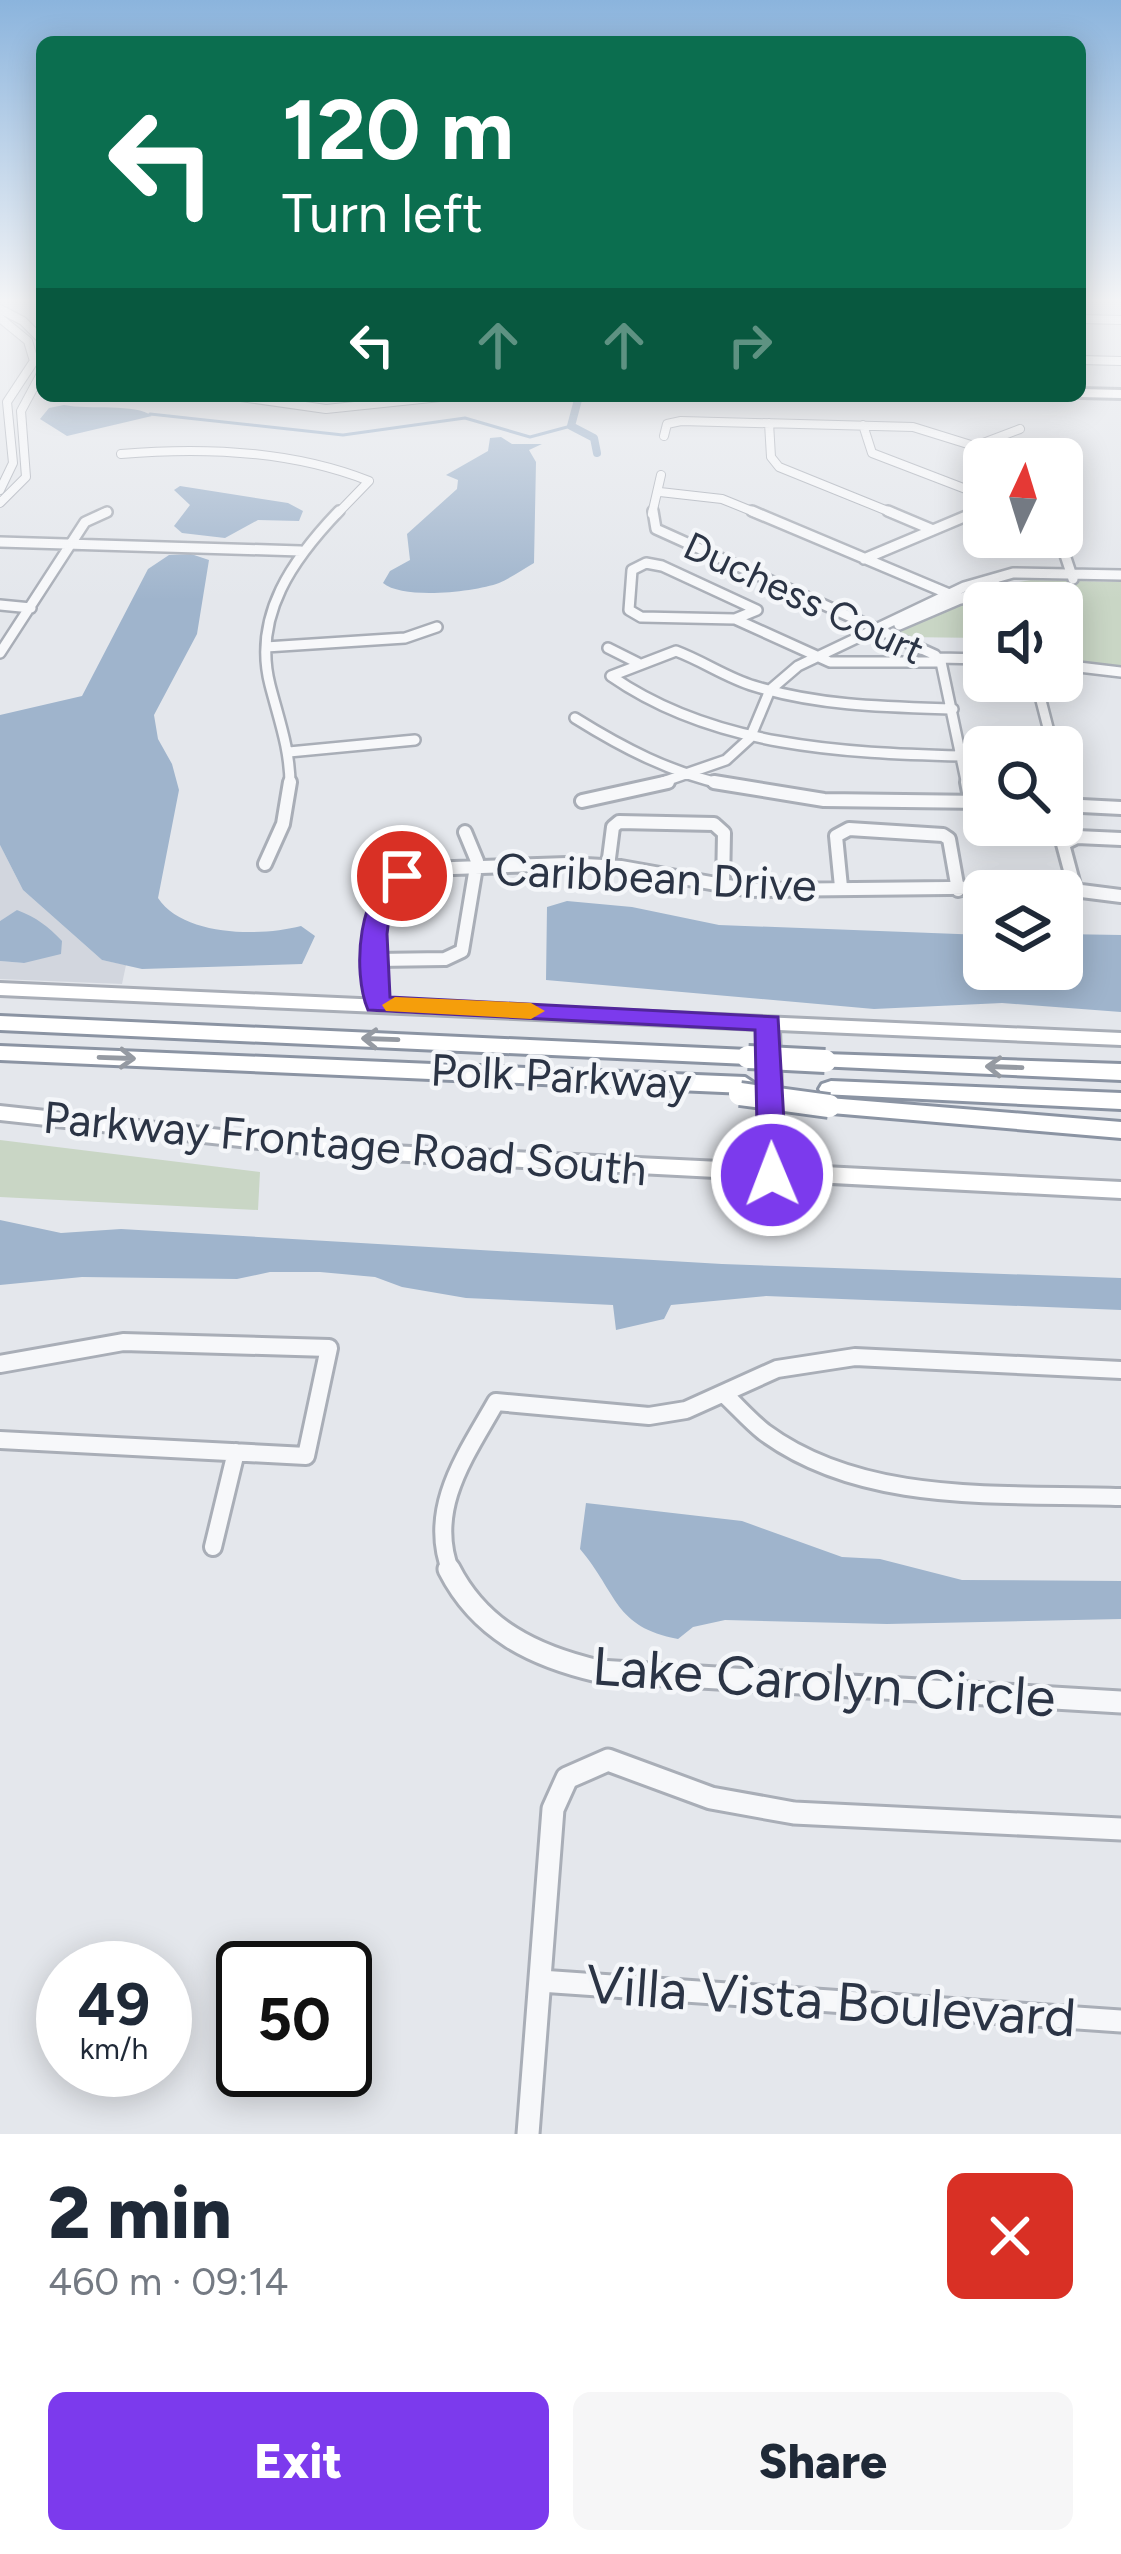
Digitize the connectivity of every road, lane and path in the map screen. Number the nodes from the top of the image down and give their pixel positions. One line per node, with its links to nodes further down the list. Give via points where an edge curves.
1 (8, 401): 10 (street)
2 (25, 401): 8 (street)
3 (276, 402): 4 (street, via 326,409)
4 (393, 402)
5 (769, 423): 6 (street); 9 (street, via 672,422); 21 (street, via 778,467)
6 (863, 425): 12 (street, via 925,428); 15 (street, via 872,453)
7 (1020, 429): 11 (street)
8 (24, 436): 10 (street); 18 (street, via 26,477)
9 (664, 436)
10 (4, 438): 16 (street, via 13,463)
11 (996, 438)
12 (963, 440)
13 (121, 454): 24 (street, via 243,457 367,479)
14 (662, 475): 17 (street, Duchess Court)
15 (963, 488)
16 (0, 490)
17 (661, 492): 26 (street, via 722,499); 35 (street, Duchess Court, via 651,519 656,529)
18 (0, 503)
19 (107, 512): 23 (street, via 85,523)
20 (963, 518): 21 (street)
21 (933, 530): 26 (street)
22 (0, 542): 23 (street)
23 (70, 545): 24 (street); 32 (street)
24 (301, 551): 36 (street, via 275,600)
25 (1066, 558): 27 (street)
26 (864, 559): 29 (street)
27 (1072, 576): 28 (street); 29 (street, via 998,575); 30 (street, via 1004,582)
28 (1121, 578)
29 (947, 594): 30 (street); 35 (street)
30 (961, 599): 35 (street)
31 (0, 605): 32 (street)
32 (31, 608): 38 (street)
33 (735, 620): 33 (street, via 757,610 667,567 632,570 635,616); 39 (street)
34 (437, 628): 36 (street, via 405,638)
35 (877, 629): 39 (street); 41 (street, Duchess Court)
36 (266, 647): 50 (street)
37 (608, 648): 42 (street)
38 (0, 653)
39 (815, 657): 41 (street); 45 (street)
40 (963, 659): 41 (street)
41 (939, 660): 46 (street)
42 (638, 663): 45 (street, via 679,652); 48 (street, via 611,676)
43 (1083, 667): 44 (street)
44 (1121, 672)
45 (770, 690): 46 (street, via 829,703); 48 (street)
46 (952, 709): 51 (street)
47 (574, 718): 53 (street)
48 (750, 738): 51 (street, via 819,752); 53 (street)
49 (415, 740): 50 (street)
50 (289, 752): 60 (street, via 287,803)
51 (962, 757): 52 (street)
52 (963, 760)
53 (694, 775): 54 (street); 55 (street, via 803,799)
54 (582, 801)
55 (963, 803)
56 (1083, 807): 57 (street)
57 (1121, 808)
58 (465, 832): 62 (street)
59 (1121, 839): 63 (street, via 1063,844)
60 (265, 864)
61 (608, 866): 62 (street, Caribbean Drive); 65 (street, Caribbean Drive); 65 (street, via 619,822 714,824 724,833)
62 (479, 868): 70 (street, Caribbean Drive, via 426,869 393,881 379,899); 70 (street, via 459,955)
63 (1070, 870)
64 (841, 886): 65 (street, Caribbean Drive); 66 (street, Caribbean Drive); 66 (street, via 836,836 849,829 944,835)
65 (723, 887)
66 (958, 890): 67 (street, Caribbean Drive)
67 (963, 890)
68 (1083, 890): 69 (street, Caribbean Drive)
69 (1121, 896)
70 (376, 960): 72 (street, Caribbean Drive)
71 (0, 989): 72 (main road)
72 (378, 1004): 74 (main road)
73 (0, 1019): 77 (highway, Polk Parkway, one-way to 73, bridge)
74 (769, 1023): 75 (main road); 82 (main road)
75 (1121, 1039)
76 (0, 1053): 78 (highway, Polk Parkway, one-way to 78, bridge, via 634,1079)
77 (1121, 1072)
78 (830, 1098): 79 (highway); 81 (highway)
79 (1121, 1101)
80 (0, 1113): 82 (main road, Parkway Frontage Road South, via 350,1151)
81 (1121, 1130)
82 (772, 1175): 83 (main road, Parkway Frontage Road South)
83 (1121, 1190)
84 (0, 1364): 88 (street, via 123,1342 329,1348 307,1456)
85 (1121, 1370): 86 (street, Lake Carolyn Circle, via 855,1357 776,1369)
86 (724, 1394): 89 (street, via 785,1450 860,1479); 91 (street, Lake Carolyn Circle, via 649,1416 496,1402 445,1503 442,1535 460,1594 514,1644 598,1671)
87 (0, 1441): 88 (street)
88 (236, 1452): 90 (street)
89 (1121, 1497)
90 (213, 1547)
91 (1121, 1702)
92 (1121, 1829): 93 (street, via 794,1813 712,1798 608,1760 567,1778 554,1809)
93 (540, 1981): 94 (street, Villa Vista Boulevard); 95 (street)
94 (1121, 2021)
95 (528, 2134)

